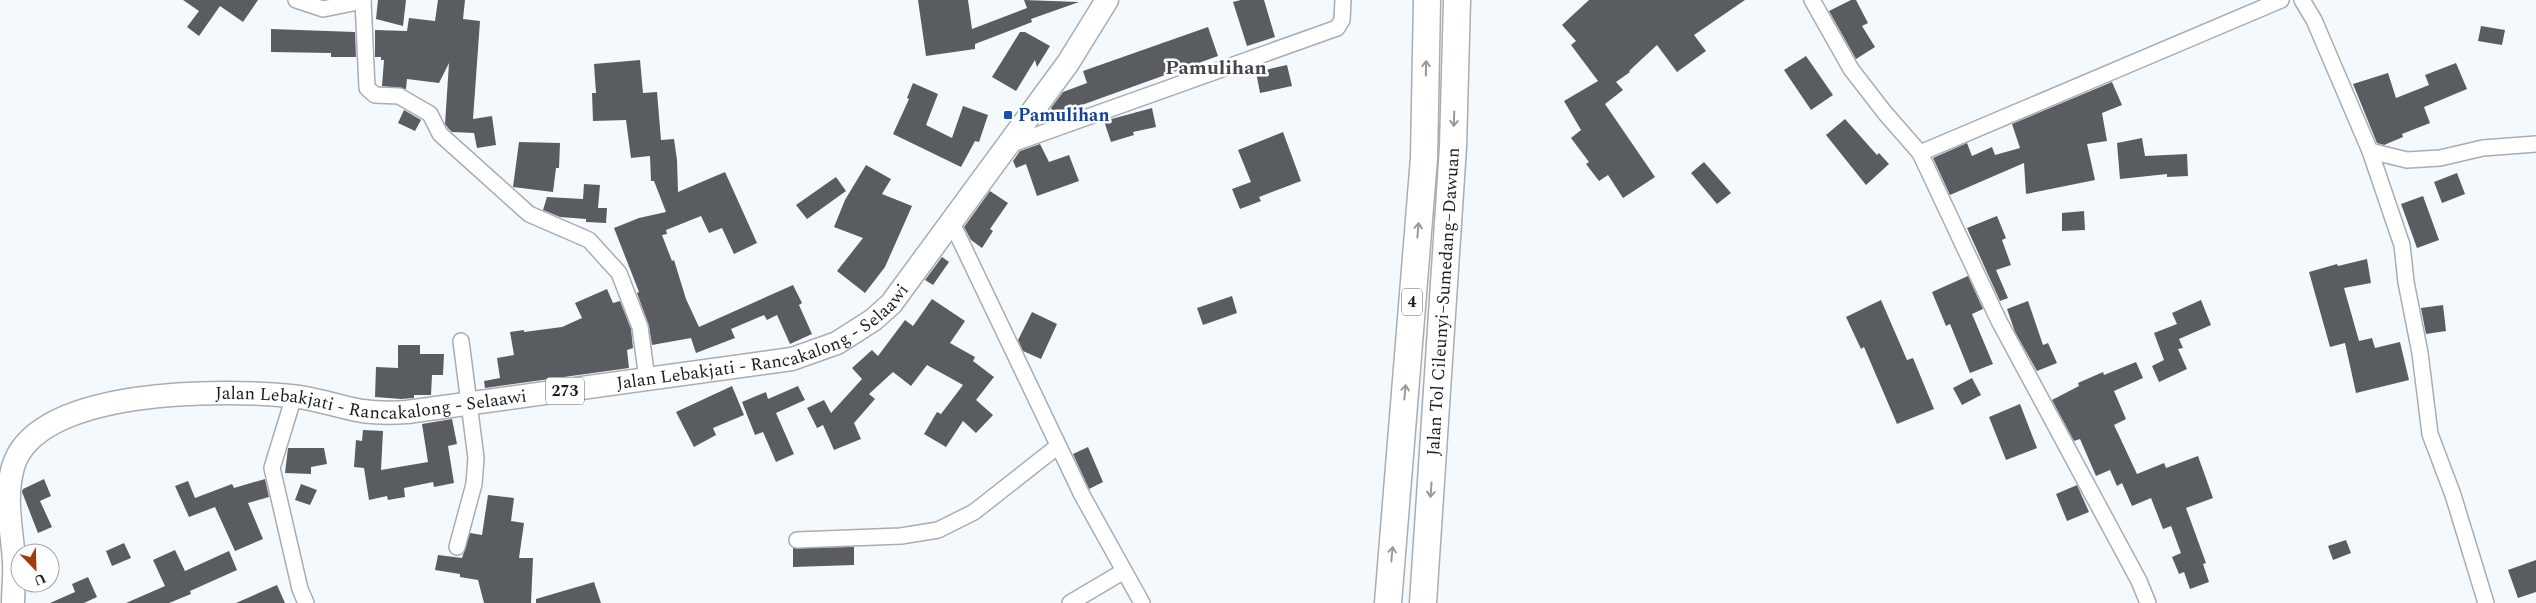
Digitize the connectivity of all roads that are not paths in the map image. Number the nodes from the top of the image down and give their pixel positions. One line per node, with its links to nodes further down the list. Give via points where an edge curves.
1 (296, 0): 9 (street, via 322,9)
2 (1107, 0): 11 (main road, Jalan Lebakjati - Rancakalong - Selaawi / 273, via 1068,63)
3 (1343, 0): 11 (street, via 1342,20 1337,28 1327,33)
4 (1427, 0): 27 (highway, Jalan Tol Cileunyi–Sumedang–Dawuan / 4, one-way to 4, via 1424,158)
5 (1457, 0): 28 (highway, Jalan Tol Cileunyi–Sumedang–Dawuan / 4, one-way to 28, via 1453,147)
6 (1812, 0): 13 (street, via 1851,69)
7 (2281, 0): 13 (street)
8 (2302, 0): 12 (street, via 2314,20)
9 (363, 1): 16 (street, via 367,88 375,95 400,96 430,114 440,134 529,214 589,240 619,273 640,327)
10 (2536, 144): 12 (street, via 2483,148 2440,158 2407,160)
11 (1006, 146): 14 (main road, Jalan Lebakjati - Rancakalong - Selaawi / 273)
12 (2370, 151): 30 (street, via 2402,245 2430,434 2453,494)
13 (1920, 153): 29 (street, via 1999,320)
14 (951, 221): 16 (main road, Jalan Lebakjati - Rancakalong - Selaawi / 273, via 891,304 837,343 792,359); 19 (street)
15 (461, 341): 18 (street)
16 (647, 379): 18 (main road, Jalan Lebakjati - Rancakalong - Selaawi / 273)
17 (294, 396): 18 (main road, Jalan Lebakjati - Rancakalong - Selaawi / 273, via 363,411 407,412); 23 (main road, Jalan Lebakjati - Rancakalong - Selaawi / 273, via 202,394 110,402 74,413 46,427 31,439 14,466 8,510 14,561); 24 (street, via 272,468)
18 (469, 405): 21 (street, via 476,458 474,484)
19 (1058, 446): 20 (street, via 974,512 938,530 901,536); 22 (street)
20 (796, 540)
21 (457, 547)
22 (1124, 571): 25 (street); 26 (street)
23 (13, 603)
24 (306, 603)
25 (1070, 603)
26 (1142, 603)
27 (1388, 603)
28 (1423, 603)
29 (2148, 603)
30 (2486, 603)

